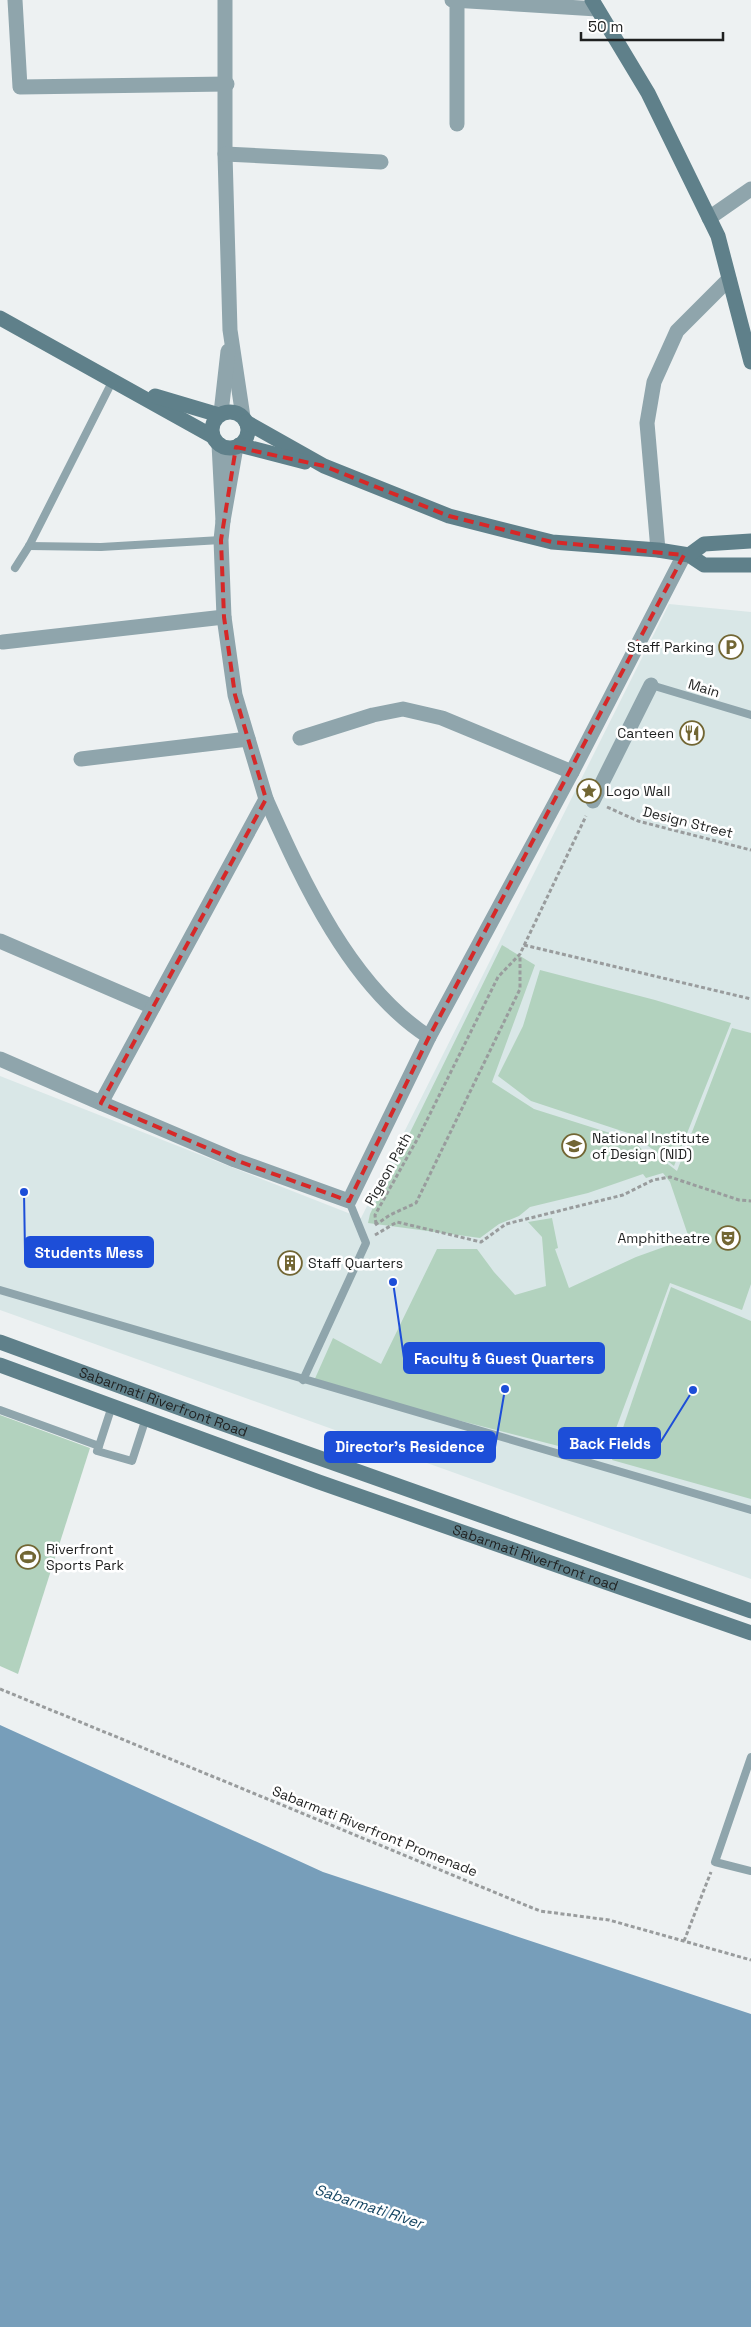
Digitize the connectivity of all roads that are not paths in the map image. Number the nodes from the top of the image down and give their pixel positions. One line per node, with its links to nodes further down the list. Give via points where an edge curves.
1 (15, 0): 6 (street, via 20,88)
2 (225, 0): 6 (street)
3 (452, 0): 4 (street)
4 (457, 0): 5 (street); 7 (street)
5 (594, 4): 11 (street, via 648,93)
6 (227, 84): 8 (street)
7 (457, 124)
8 (225, 154): 9 (street); 14 (street)
9 (381, 162)
10 (751, 189): 11 (street)
11 (709, 218): 12 (street, via 718,236)
12 (729, 279): 15 (street); 27 (street, via 677,330 654,382 647,423)
13 (0, 319): 16 (street)
14 (230, 330): 18 (street); 19 (street)
15 (751, 362)
16 (112, 380): 17 (street); 26 (lane)
17 (130, 389): 18 (street); 20 (street)
18 (220, 414): 19 (street, via 233,412); 20 (street, via 212,424)
19 (244, 420): 21 (street, via 248,432); 22 (street)
20 (215, 440): 21 (street, via 224,447); 23 (street)
21 (238, 446): 22 (street); 23 (street)
22 (324, 466): 27 (street, via 449,516 552,542)
23 (223, 521): 24 (street)
24 (221, 540): 26 (lane, via 101,547); 31 (street)
25 (751, 541): 28 (street, via 704,544)
26 (28, 546): 30 (lane)
27 (658, 550): 28 (street)
28 (686, 555): 29 (street, via 704,565); 38 (street)
29 (751, 564)
30 (15, 568)
31 (224, 617): 32 (street); 36 (street, via 235,695)
32 (3, 642)
33 (651, 685): 34 (lane, Main); 40 (street)
34 (751, 715)
35 (300, 738): 38 (street, via 403,709 442,718)
36 (248, 739): 37 (street); 39 (street)
37 (81, 760)
38 (572, 772): 43 (street)
39 (266, 799): 42 (street); 43 (street, via 302,879 361,973 407,1023)
40 (593, 801)
41 (0, 941): 42 (street)
42 (153, 1007): 45 (street)
43 (429, 1037): 46 (street)
44 (0, 1059): 45 (street)
45 (101, 1103): 46 (street, via 235,1160)
46 (349, 1201): 50 (lane, via 366,1243)
47 (0, 1290): 50 (lane)
48 (0, 1342): 55 (street, Sabarmati Riverfront Road)
49 (0, 1365): 51 (street, Sabarmati Riverfront Road)
50 (303, 1380): 57 (lane)
51 (112, 1406): 53 (street, Sabarmati Riverfront Road); 54 (lane)
52 (0, 1410): 54 (lane)
53 (146, 1418): 54 (lane, via 132,1461 97,1451); 56 (street, Sabarmati Riverfront Road)
54 (100, 1446)
55 (327, 1461): 56 (street); 58 (street, Sabarmati Riverfront road)
56 (319, 1482): 59 (street, Sabarmati Riverfront road)
57 (751, 1510)
58 (751, 1611)
59 (751, 1633)
60 (751, 1757): 61 (lane, via 714,1862)
61 (751, 1871)

